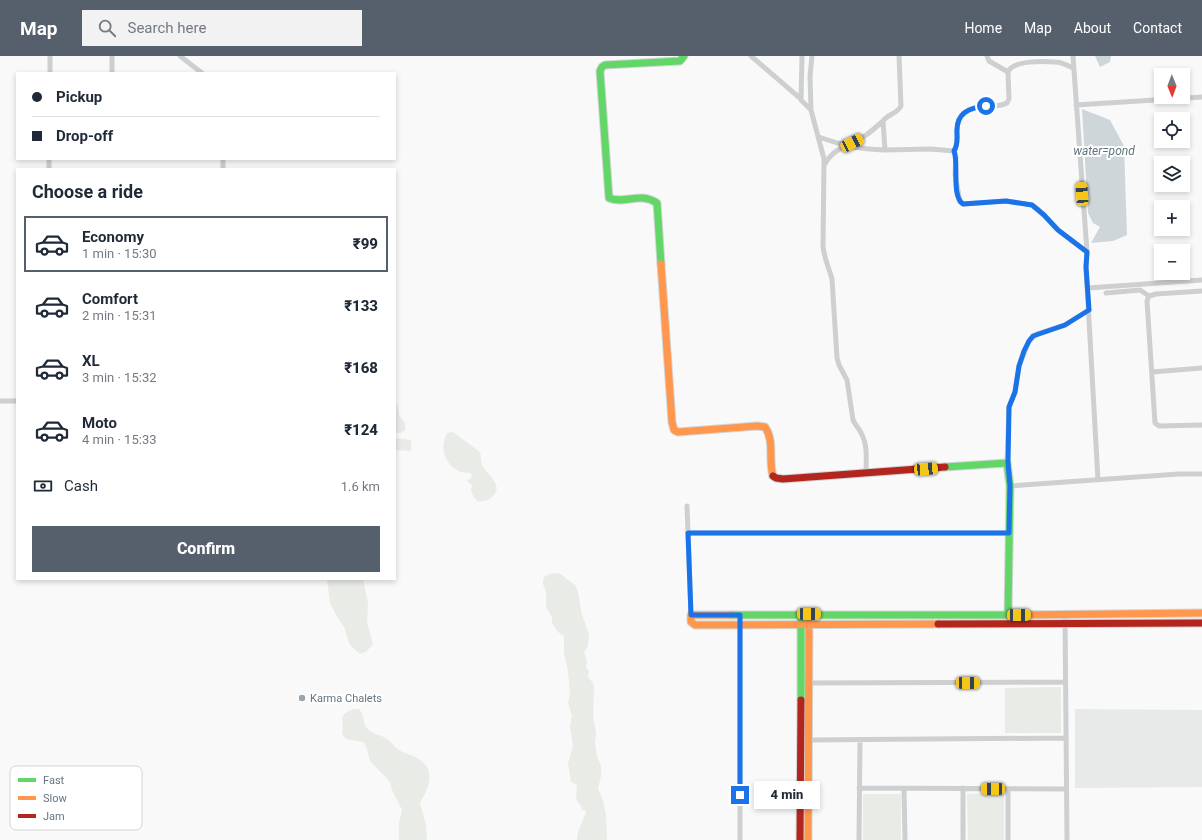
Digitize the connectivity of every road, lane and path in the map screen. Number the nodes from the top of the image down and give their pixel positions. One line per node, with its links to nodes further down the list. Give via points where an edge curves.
1 (50, 56): 12 (street)
2 (112, 56): 13 (street)
3 (180, 56): 14 (street)
4 (684, 56): 39 (street, via 680,61 605,65 600,71 610,198 616,200 648,197 657,203 674,430 678,432 765,427 770,438 772,475 776,478)
5 (751, 56): 17 (street)
6 (802, 56): 17 (street)
7 (812, 56): 19 (street)
8 (898, 56): 20 (street, via 901,106)
9 (987, 56): 15 (street, via 989,62)
10 (1073, 56): 11 (street)
11 (1073, 68): 15 (street, via 1056,62 1024,62 1013,66); 18 (street)
12 (50, 72)
13 (112, 72)
14 (201, 72)
15 (1008, 72): 24 (street, via 1008,102 975,107 964,112 957,123 957,144)
16 (1202, 98): 18 (street)
17 (801, 99): 19 (street)
18 (1076, 105): 26 (street)
19 (811, 110): 21 (street)
20 (883, 121): 22 (street, via 874,130); 23 (street)
21 (819, 137): 22 (street); 25 (street)
22 (846, 146): 23 (street); 25 (street, via 830,156)
23 (885, 150): 24 (street)
24 (954, 151): 26 (street, via 960,202 963,204 1006,201 1032,205 1058,230)
25 (824, 165): 39 (street, via 823,253 832,279 837,358 847,380 853,420 865,443)
26 (1087, 252): 28 (street)
27 (1202, 280): 28 (street)
28 (1088, 288): 32 (street)
29 (1202, 291): 31 (street)
30 (1106, 292): 31 (street, via 1140,290)
31 (1149, 296): 34 (street, via 1147,304)
32 (1089, 310): 38 (street, via 1065,325 1037,334 1029,341 1019,366 1015,392 1009,407); 41 (street)
33 (1202, 368): 34 (street)
34 (1152, 372): 37 (street, via 1157,425)
35 (0, 401): 36 (street)
36 (16, 401)
37 (1202, 425)
38 (1008, 463): 39 (street); 42 (street)
39 (866, 473)
40 (1202, 474): 41 (street)
41 (1098, 480): 42 (street)
42 (1010, 486): 45 (street)
43 (687, 506): 44 (street)
44 (688, 533): 45 (street); 49 (street)
45 (1009, 533): 51 (street)
46 (1202, 613): 52 (street)
47 (801, 614): 48 (street); 50 (street); 54 (street)
48 (809, 614): 51 (street); 55 (street)
49 (691, 615): 50 (street); 57 (street, via 691,622 695,624)
50 (740, 615): 57 (street)
51 (1008, 615): 52 (street)
52 (1065, 615): 53 (street)
53 (1065, 623): 55 (street); 56 (street); 58 (street)
54 (801, 624): 55 (street); 57 (street); 69 (street)
55 (809, 624): 59 (street)
56 (1202, 624)
57 (739, 625): 68 (street)
58 (1065, 682): 59 (street); 60 (street)
59 (808, 683): 61 (street)
60 (1066, 738): 62 (street); 67 (street)
61 (808, 740): 62 (street); 70 (street)
62 (860, 740): 63 (street)
63 (859, 788): 64 (street); 71 (street)
64 (904, 788): 65 (street); 72 (street)
65 (963, 788): 66 (street); 73 (street)
66 (1008, 789): 67 (street); 74 (street)
67 (1066, 789): 75 (street)
68 (740, 840)
69 (800, 840)
70 (808, 840)
71 (859, 840)
72 (905, 840)
73 (963, 840)
74 (1008, 840)
75 (1067, 840)

